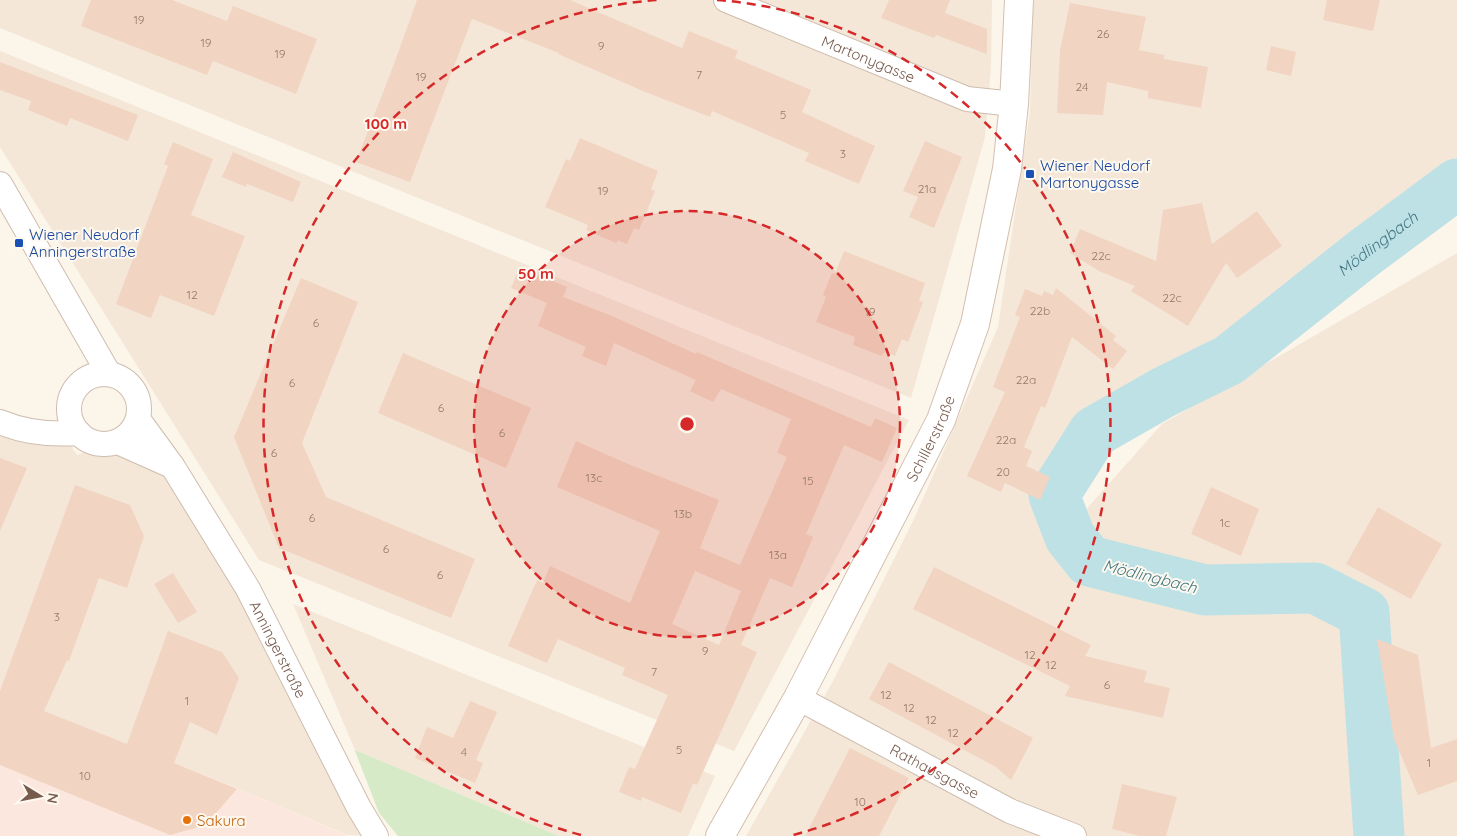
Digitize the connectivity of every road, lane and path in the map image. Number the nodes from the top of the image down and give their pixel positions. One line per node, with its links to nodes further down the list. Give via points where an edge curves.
1 (726, 0): 3 (street, Martonygasse, via 968,99)
2 (1020, 0): 3 (street, Schillerstraße)
3 (1014, 104): 12 (street, Schillerstraße, via 1007,169 975,324 940,420)
4 (0, 184): 5 (street, via 85,330)
5 (99, 375): 6 (street, via 75,389); 7 (street, via 118,376 134,389 139,403)
6 (69, 407): 8 (street); 9 (street, via 71,421)
7 (138, 418): 10 (street, via 130,432); 11 (street, Anningerstraße)
8 (10, 426): 9 (street)
9 (79, 434): 10 (street, via 97,443)
10 (118, 442): 11 (street)
11 (173, 467): 13 (street, Anningerstraße, via 248,589)
12 (798, 698): 14 (street, Schillerstraße); 15 (street, Rathausgasse, via 1010,811)
13 (376, 836)
14 (720, 836)
15 (1074, 836)

